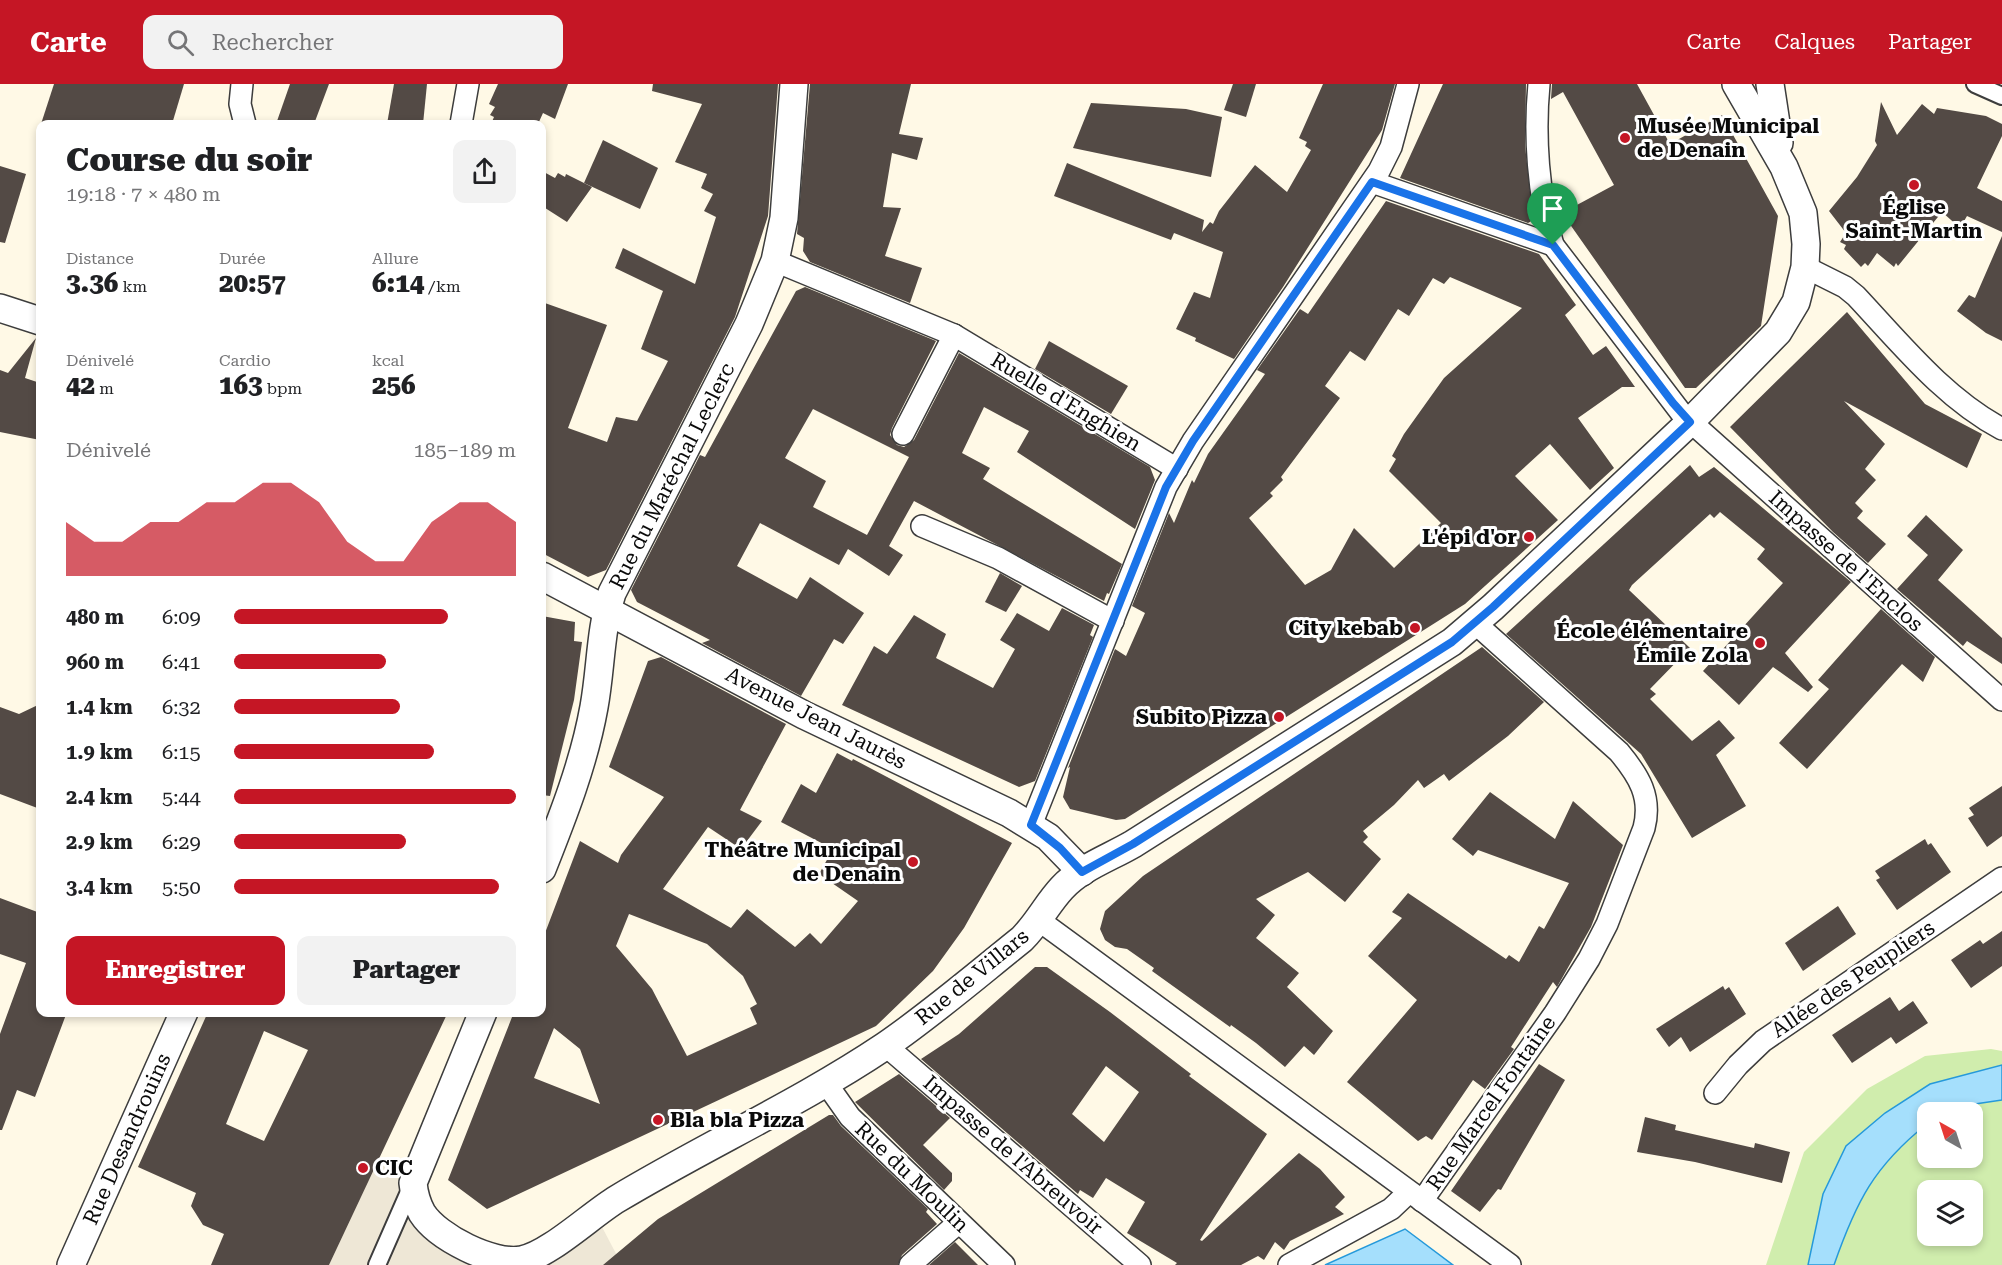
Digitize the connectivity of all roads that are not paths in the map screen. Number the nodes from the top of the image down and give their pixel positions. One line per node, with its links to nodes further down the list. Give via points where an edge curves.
1 (242, 84): 10 (street, via 240,104)
2 (468, 84): 11 (street)
3 (794, 84): 15 (street, Rue du Maréchal Leclerc, via 784,218)
4 (1408, 84): 13 (street, via 1391,147)
5 (1539, 84): 14 (street, via 1541,184)
6 (1736, 84): 12 (street)
7 (1770, 84): 12 (street)
8 (1976, 84): 9 (street)
9 (2002, 96)
10 (244, 120)
11 (462, 120)
12 (1784, 167): 16 (street, Rue de Villars, via 1803,213)
13 (1372, 182): 14 (street); 23 (street)
14 (1553, 245): 20 (street, Impasse de l'Enclos)
15 (775, 261): 19 (street, Ruelle d'Enghien); 26 (street, Rue du Maréchal Leclerc, via 753,315 619,578)
16 (1805, 267): 20 (street, Rue de Villars, via 1796,302 1778,332); 21 (street, via 1856,296 1951,395)
17 (0, 308): 18 (street)
18 (36, 320)
19 (954, 335): 22 (street); 23 (street, Ruelle d'Enghien)
20 (1690, 422): 28 (street, Rue de Villars); 29 (street, Impasse de l'Enclos)
21 (2002, 429)
22 (903, 434)
23 (1177, 469): 27 (street, via 1159,504)
24 (922, 526): 27 (street, via 998,558)
25 (546, 578): 26 (street, Avenue Jean Jaurès)
26 (607, 610): 30 (street, Avenue Jean Jaurès, via 812,718); 31 (street, Rue du Maréchal Leclerc, via 585,748)
27 (1113, 621): 30 (street)
28 (1475, 623): 32 (street, Rue de Villars, via 1133,844); 41 (street, Rue Marcel Fontaine, via 1619,752 1645,790 1648,813 1607,924 1589,959 1555,1012)
29 (2002, 700)
30 (1031, 825): 32 (street, Avenue Jean Jaurès)
31 (546, 859)
32 (1082, 872): 34 (street, Rue de Villars, via 1062,889)
33 (2002, 878): 39 (street, Allée des Peupliers, via 1763,1041)
34 (1040, 921): 37 (street, Rue de Villars); 41 (street, Rue Marcel Fontaine)
35 (182, 1017): 44 (street, Rue Desandrouins)
36 (481, 1017): 40 (street)
37 (885, 1046): 38 (street, Rue de Villars); 48 (street, Impasse de l'Abreuvoir)
38 (826, 1083): 42 (street, Rue du Moulin, via 850,1117); 43 (street, Rue de Villars, via 615,1200)
39 (1715, 1093)
40 (413, 1183): 43 (street, Rue de Villars, via 416,1199 428,1220 448,1236 503,1261); 45 (street)
41 (1416, 1197): 49 (street); 50 (street)
42 (958, 1222): 46 (street); 47 (street, Rue du Moulin)
43 (535, 1258)
44 (70, 1265)
45 (377, 1265)
46 (910, 1265)
47 (1004, 1265)
48 (1140, 1265)
49 (1289, 1265)
50 (1510, 1265)

